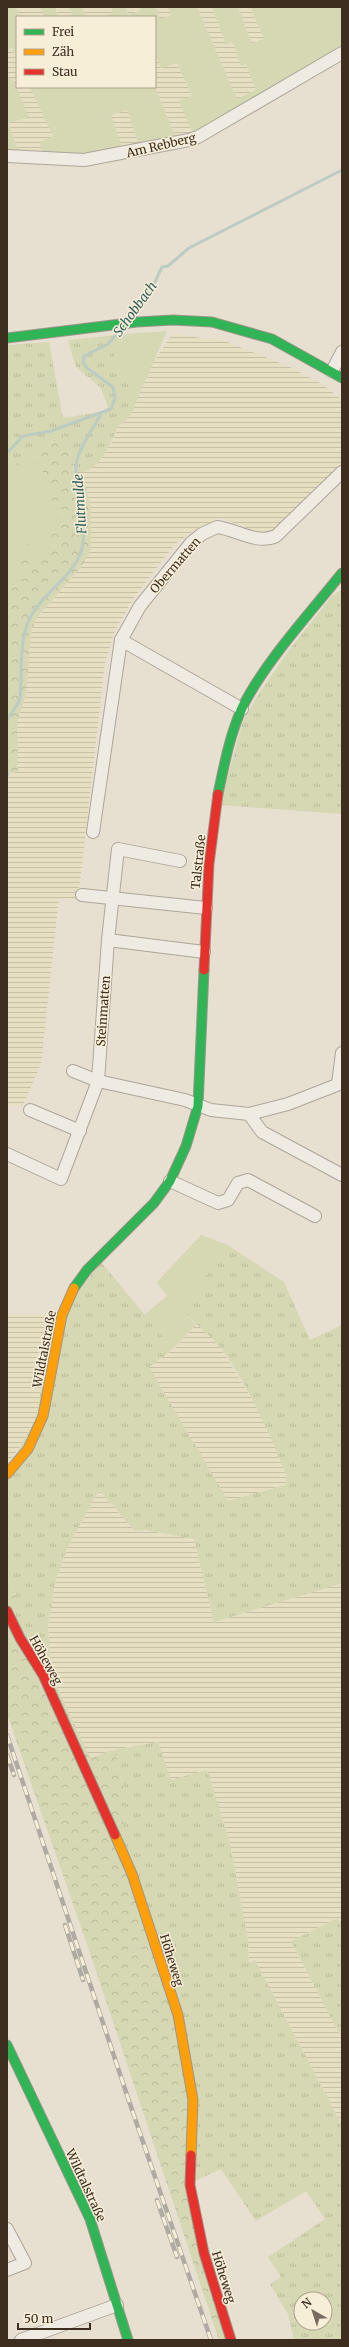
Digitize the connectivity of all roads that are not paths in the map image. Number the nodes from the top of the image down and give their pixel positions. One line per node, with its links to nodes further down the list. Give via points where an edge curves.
1 (342, 53): 2 (street, Am Rebberg, via 189,140 84,160)
2 (7, 156)
3 (7, 338): 5 (street, via 131,322 212,322 272,340)
4 (342, 352): 5 (street)
5 (332, 371): 6 (street)
6 (342, 378)
7 (342, 472): 9 (street, Obermatten, via 276,536 269,539 255,538 217,527 202,534 191,543 140,606)
8 (342, 573): 10 (street, Talstraße, via 266,670)
9 (121, 640): 10 (street); 11 (street, Obermatten)
10 (242, 709): 15 (street, Talstraße, via 224,765 217,797)
11 (93, 832)
12 (180, 861): 14 (street, Steinmatten, via 118,850)
13 (82, 895): 14 (street)
14 (112, 898): 15 (street); 16 (street, Steinmatten)
15 (206, 908): 17 (street, Talstraße)
16 (108, 940): 17 (street); 20 (street, Steinmatten)
17 (204, 952): 22 (street, Talstraße)
18 (342, 1053): 21 (street)
19 (72, 1071): 20 (street)
20 (98, 1081): 22 (street, via 185,1100); 25 (street, Steinmatten)
21 (340, 1084): 24 (street, via 288,1104)
22 (198, 1106): 24 (street); 28 (street, Talstraße, via 186,1146)
23 (30, 1110): 25 (street)
24 (249, 1114): 27 (street, via 262,1132)
25 (81, 1130): 26 (street, Steinmatten, via 61,1179)
26 (7, 1154)
27 (342, 1175)
28 (169, 1182): 29 (street, via 218,1203 228,1200 238,1183 248,1180); 30 (street, Wildtalstraße, via 141,1218 87,1270 74,1288 62,1315 43,1416 28,1449)
29 (314, 1216)
30 (7, 1474)
31 (7, 1611): 38 (street, Höheweg, via 43,1675 132,1874 178,2015 193,2100 190,2185 204,2253)
32 (8, 2052): 35 (street, Wildtalstraße, via 90,2219)
33 (7, 2229): 34 (street, via 25,2263)
34 (7, 2270)
35 (117, 2305): 36 (street); 37 (street, Wildtalstraße)
36 (21, 2340)
37 (128, 2340)
38 (230, 2340)

